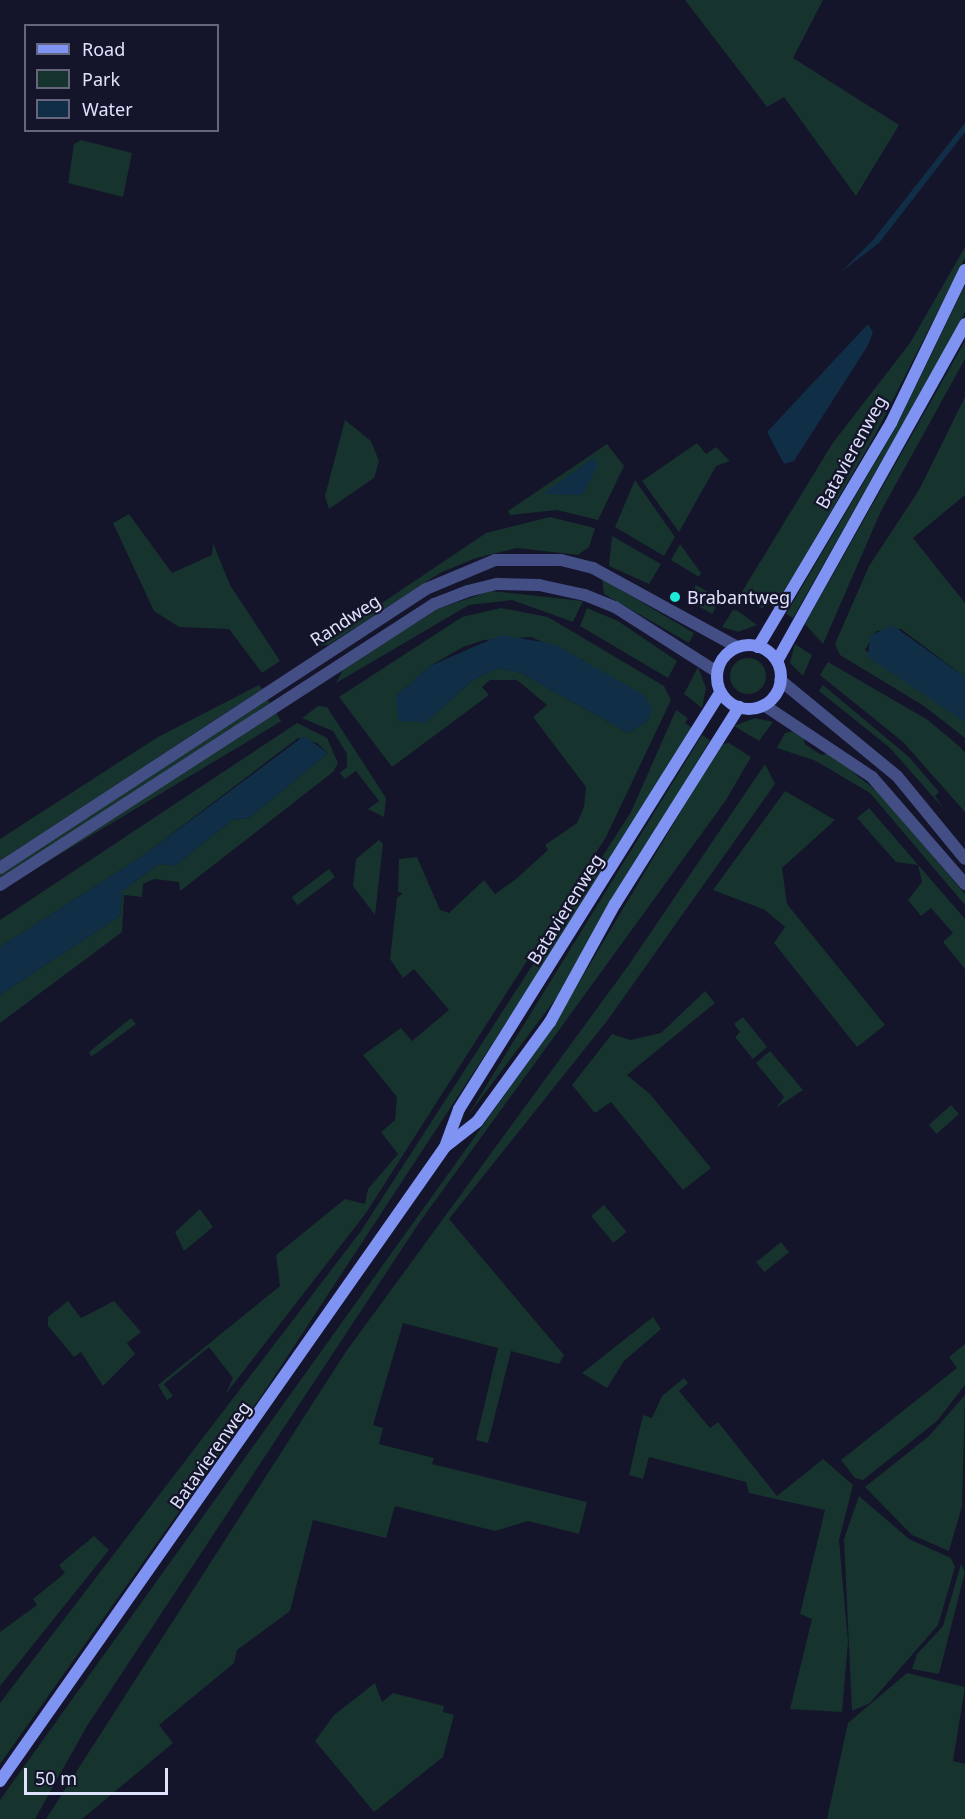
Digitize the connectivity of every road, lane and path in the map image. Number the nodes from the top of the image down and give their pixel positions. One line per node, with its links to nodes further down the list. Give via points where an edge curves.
1 (965, 270): 4 (main road, Batavierenweg, via 891,423)
2 (965, 324): 5 (main road, via 912,428)
3 (737, 647): 4 (main road); 6 (main road); 12 (street, Randweg, via 593,568 561,560 495,560 426,589)
4 (758, 647): 5 (main road)
5 (777, 661): 7 (main road)
6 (717, 672): 8 (main road); 14 (street, Randweg, via 615,606 585,595 539,585 468,591 434,604)
7 (780, 680): 9 (main road); 11 (street, via 897,776)
8 (721, 692): 10 (main road); 15 (main road, Batavierenweg, via 459,1109)
9 (764, 705): 10 (main road); 13 (street, via 872,777)
10 (739, 707): 15 (main road, Batavierenweg, via 615,904 550,1022 477,1122)
11 (965, 859)
12 (0, 868)
13 (965, 884)
14 (0, 885)
15 (446, 1147): 16 (main road, Batavierenweg)
16 (0, 1781)

